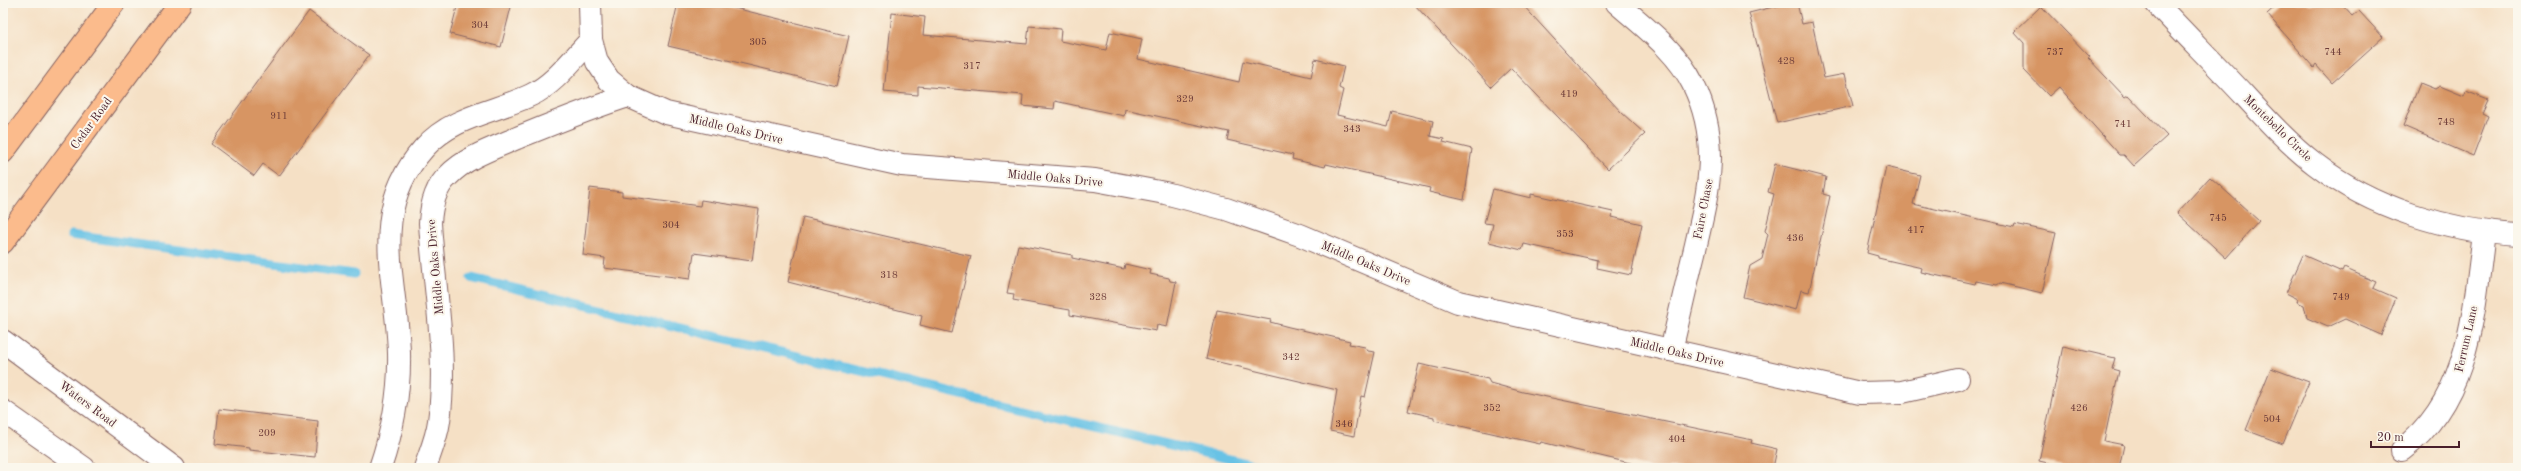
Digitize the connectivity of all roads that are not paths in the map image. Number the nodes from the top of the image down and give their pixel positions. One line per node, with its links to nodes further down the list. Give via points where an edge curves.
1 (114, 3): 8 (main road)
2 (180, 3): 11 (main road, Cedar Road)
3 (590, 3): 6 (street)
4 (1617, 3): 13 (street, Faire Chase, via 1667,48 1693,84 1705,115 1711,153 1710,188)
5 (2156, 3): 9 (street, Montebello Circle, via 2279,133 2339,181 2400,210 2441,225)
6 (591, 40): 7 (street, via 597,62 609,80); 19 (street, via 543,88 519,100 476,114 439,134 421,150 403,178 389,220 399,384 396,412)
7 (628, 96): 13 (street, Middle Oaks Drive, via 666,113 902,165 1095,180 1165,193 1226,209 1300,235 1458,302); 20 (street, Middle Oaks Drive, via 595,106 479,154 447,176 437,191 431,208 430,223 442,343 442,382 438,422)
8 (3, 152)
9 (2484, 233): 10 (street, Montebello Circle); 16 (street, Ferrum Lane, via 2466,350 2459,374 2438,412 2416,440)
10 (2518, 235)
11 (3, 242)
12 (3, 341): 18 (street, Waters Road)
13 (1671, 350): 14 (street, Middle Oaks Drive, via 1860,394 1902,392)
14 (1958, 379)
15 (3, 411): 17 (street)
16 (2402, 450)
17 (84, 468)
18 (174, 468)
19 (380, 468)
20 (426, 468)

